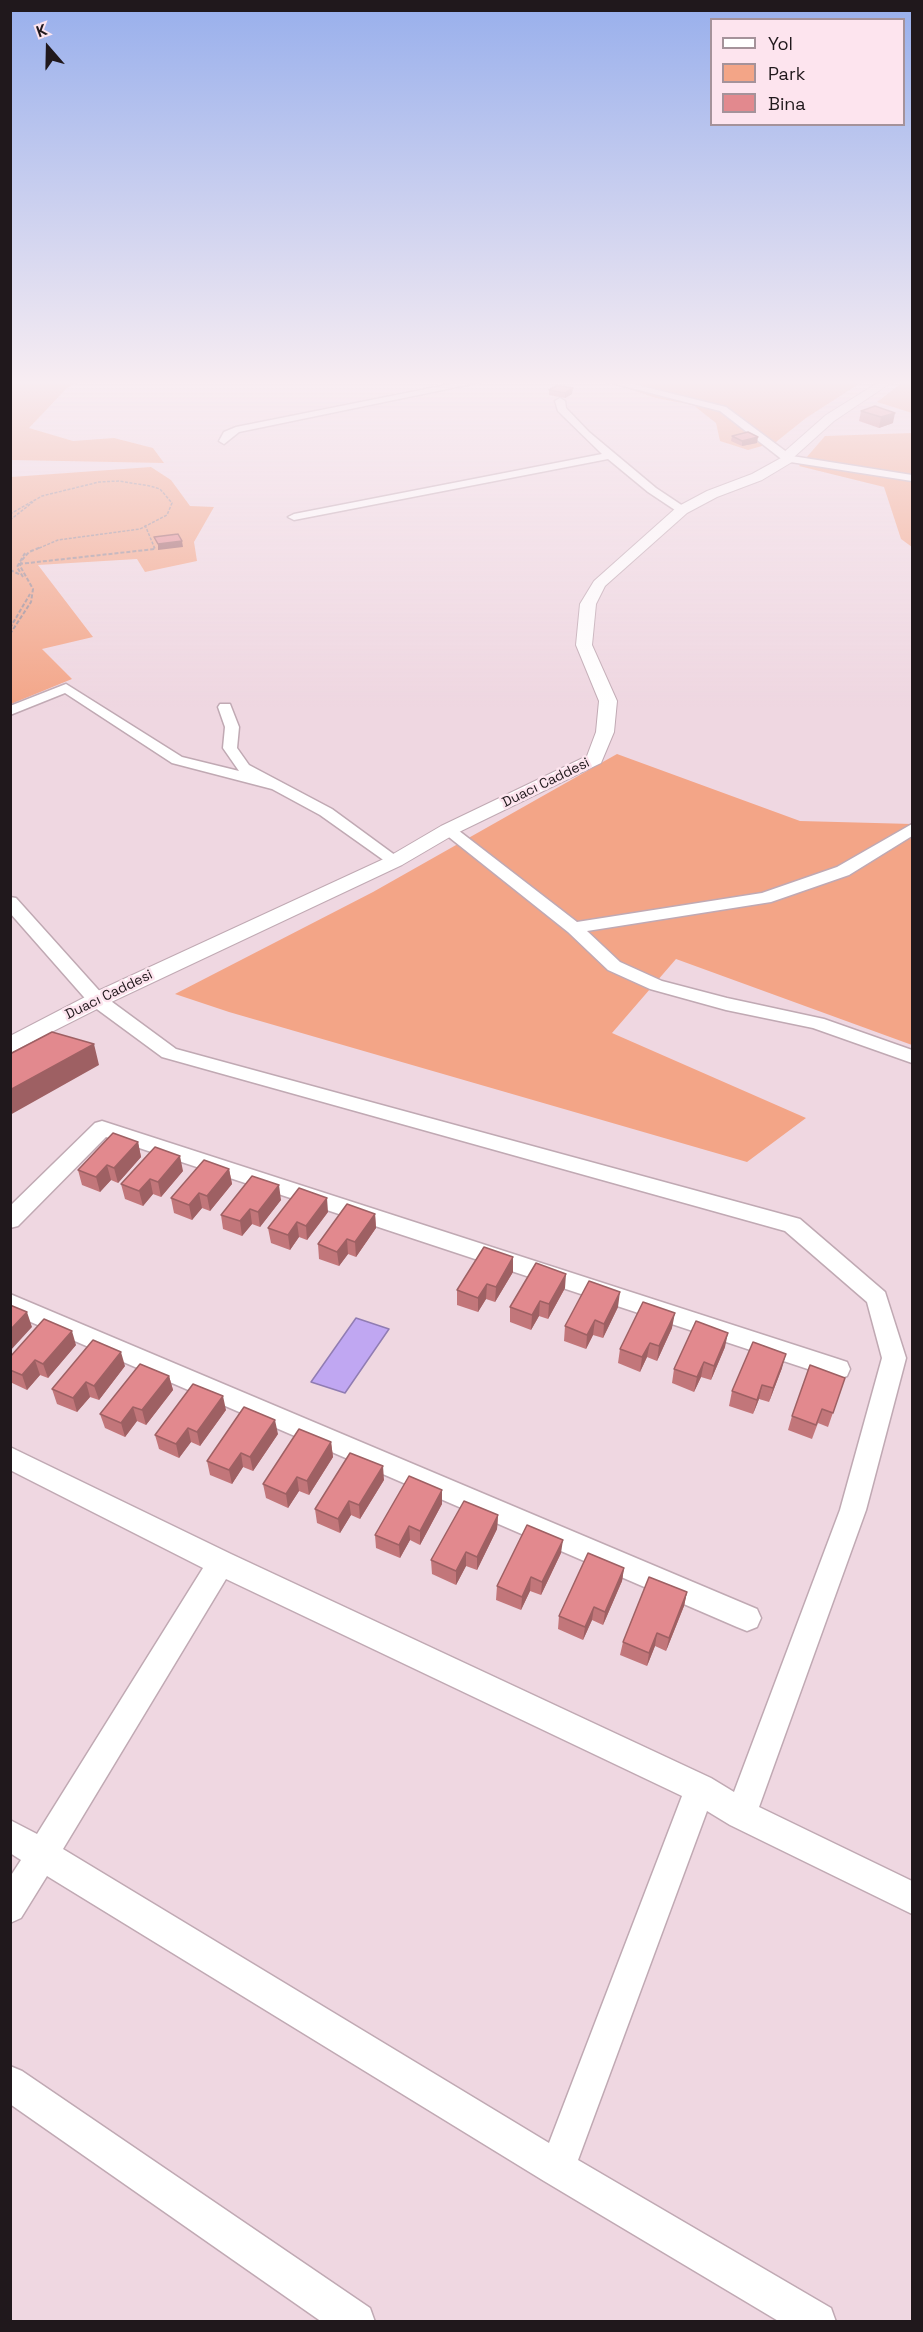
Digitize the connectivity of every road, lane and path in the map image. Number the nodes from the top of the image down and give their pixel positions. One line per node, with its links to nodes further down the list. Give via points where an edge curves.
1 (60, 491): 9 (path)
2 (66, 491): 11 (path, via 22,508)
3 (160, 491): 12 (path, via 171,504 165,515)
4 (162, 491): 12 (path, via 172,503 167,515)
5 (428, 491): 10 (street)
6 (653, 491): 8 (street)
7 (720, 491): 8 (street, Duacı Caddesi)
8 (682, 510): 22 (street, Duacı Caddesi, via 600,584 588,604 584,645 608,701 605,732 595,759)
9 (10, 514)
10 (294, 517)
11 (10, 520)
12 (145, 526): 13 (path, via 58,540 29,552); 13 (path, via 155,549)
13 (20, 564): 15 (path); 15 (path)
14 (10, 570): 15 (path)
15 (23, 576): 16 (path, via 31,589 28,601); 17 (path, via 33,589 31,602)
16 (10, 628)
17 (10, 634)
18 (225, 707): 20 (street, via 232,727 230,748 236,759)
19 (10, 711): 20 (street, via 66,688 177,760)
20 (274, 785): 23 (street, via 334,817)
21 (912, 829): 25 (street, via 843,871 776,895)
22 (448, 830): 23 (street, Duacı Caddesi); 25 (street)
23 (395, 861): 26 (street, Duacı Caddesi)
24 (10, 902): 26 (street)
25 (574, 928): 28 (street, via 614,966 656,985 817,1023)
26 (97, 1000): 27 (street, Duacı Caddesi); 36 (street, via 169,1053 792,1226 877,1298 894,1358 853,1510)
27 (10, 1046)
28 (912, 1058)
29 (10, 1220): 31 (street, via 102,1128)
30 (10, 1303): 34 (street)
31 (838, 1369)
32 (10, 1458): 33 (street)
33 (222, 1563): 35 (street); 38 (street)
34 (747, 1618)
35 (700, 1789): 36 (street); 42 (street)
36 (741, 1814): 39 (street)
37 (10, 1834): 38 (street)
38 (43, 1854): 40 (street); 42 (street)
39 (912, 1898)
40 (10, 1907)
41 (10, 2083): 43 (street)
42 (557, 2168): 44 (street)
43 (356, 2322)
44 (817, 2322)

